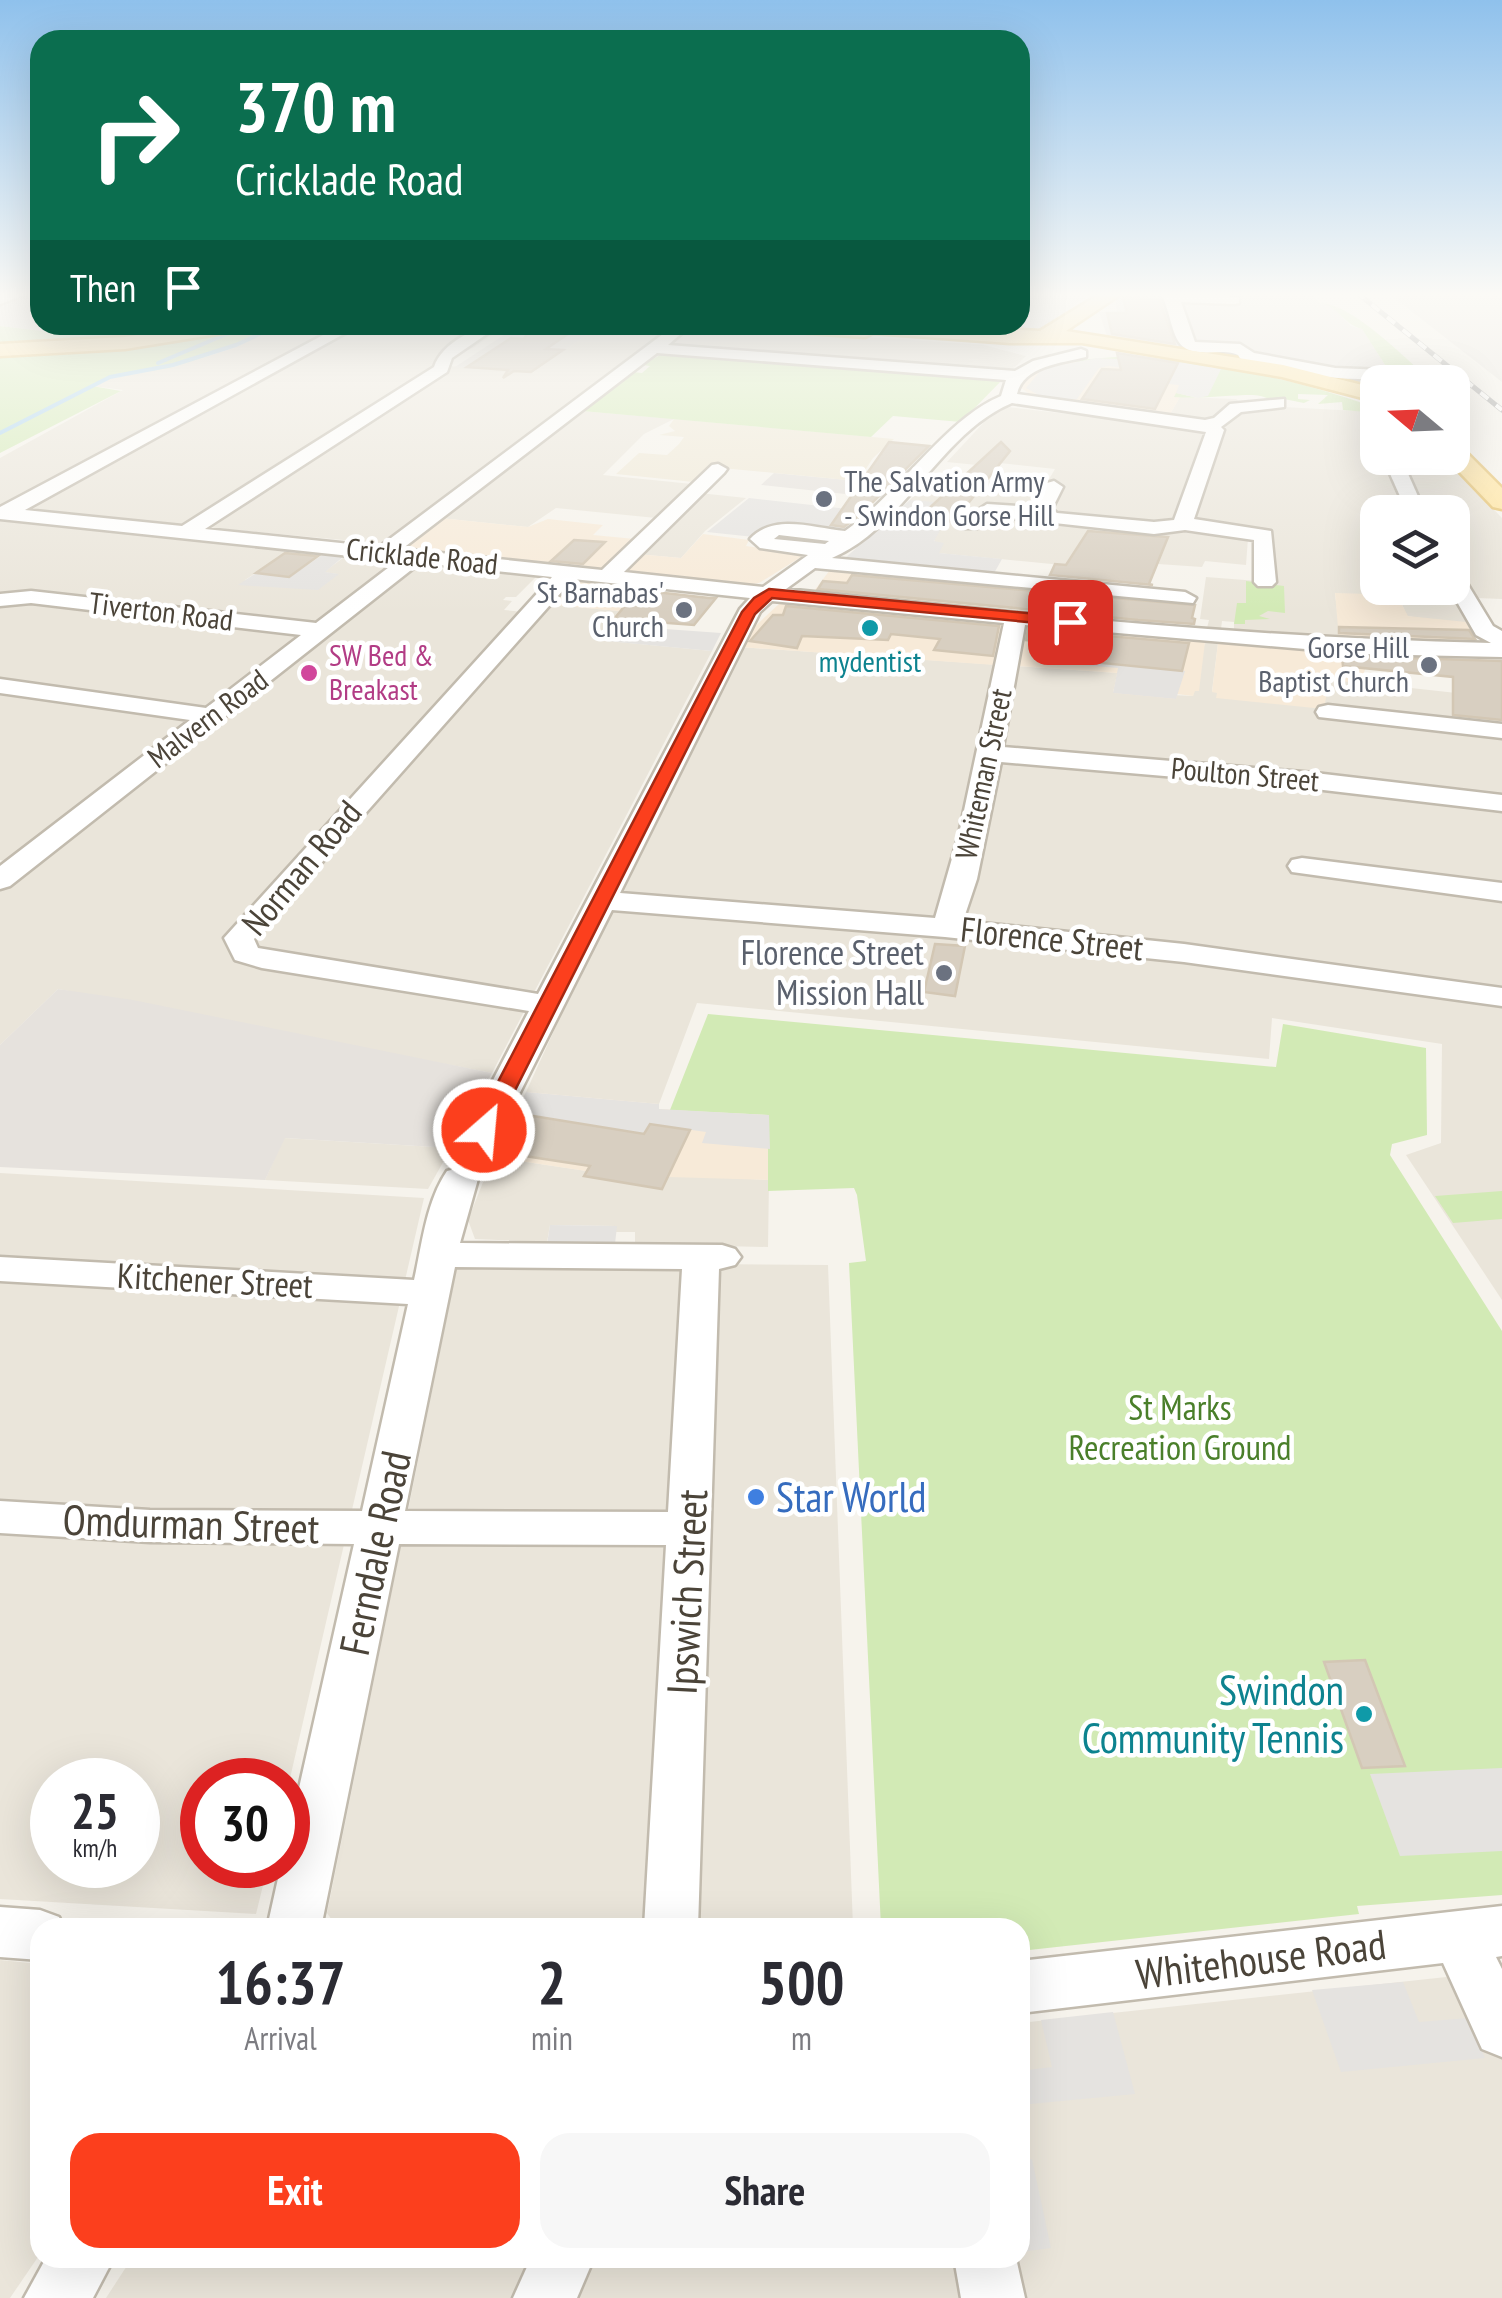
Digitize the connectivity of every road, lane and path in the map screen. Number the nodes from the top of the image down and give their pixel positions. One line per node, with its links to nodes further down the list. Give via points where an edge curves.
1 (214, 399): 12 (street)
2 (395, 399): 16 (street)
3 (586, 399): 18 (street)
4 (1007, 399): 17 (street, via 982,409)
5 (1019, 399): 7 (street)
6 (1278, 403): 7 (street, via 1248,402)
7 (1207, 426): 15 (street, via 1215,434)
8 (1470, 456): 11 (main road)
9 (718, 468): 23 (street)
10 (1054, 487): 13 (street)
11 (1502, 502)
12 (2, 513): 16 (street, Cricklade Road)
13 (1043, 513): 14 (street, via 987,510); 15 (street, via 1062,520)
14 (970, 524)
15 (1178, 526): 24 (street, via 1264,535)
16 (184, 533): 18 (street, Cricklade Road)
17 (852, 538): 20 (street); 20 (street, via 775,529 760,539)
18 (384, 554): 19 (street, Cricklade Road)
19 (415, 556): 22 (street, Cricklade Road); 29 (street, Malvern Road)
20 (822, 556): 21 (street, via 1168,597); 25 (street)
21 (1179, 571)
22 (568, 572): 23 (street, Cricklade Road); 44 (street, Norman Road, via 242,930 239,944 262,959)
23 (608, 576): 25 (street, Cricklade Road)
24 (1259, 576)
25 (769, 593): 28 (street, Cricklade Road); 41 (street, via 749,612)
26 (0, 600): 29 (street, Tiverton Road, via 31,596)
27 (1470, 605): 30 (street, via 1484,630)
28 (1016, 616): 31 (street, Cricklade Road, via 1308,644); 36 (street, Whiteman Street)
29 (322, 631): 34 (street, Malvern Road)
30 (1502, 640)
31 (1502, 650)
32 (0, 686): 34 (street)
33 (1328, 712): 35 (street)
34 (212, 716): 39 (street, Malvern Road)
35 (1502, 731)
36 (988, 753): 37 (street, Poulton Street); 42 (street, Whiteman Street, via 961,882)
37 (1502, 802)
38 (1302, 866): 40 (street)
39 (0, 880)
40 (1502, 892)
41 (601, 900): 42 (street, Florence Street); 44 (street)
42 (944, 928): 43 (street, Florence Street)
43 (1502, 996)
44 (548, 1004): 45 (street)
45 (484, 1130)
46 (460, 1179): 48 (street, Ferndale Road)
47 (0, 1269): 48 (street, Kitchener Street)
48 (434, 1274): 50 (street, Ferndale Road); 51 (street, Ipswich Street, via 712,1258)
49 (0, 1517): 50 (street, Omdurman Street)
50 (382, 1529): 51 (street, Omdurman Street); 52 (street, Ferndale Road)
51 (690, 1529): 53 (street, Ipswich Street)
52 (296, 1918)
53 (671, 1918)
54 (0, 1932): 56 (street)
55 (1480, 1933): 57 (street, Whitehouse Road); 58 (street)
56 (30, 1935)
57 (1030, 1986)
58 (1502, 2030)
59 (76, 2268): 62 (street)
60 (558, 2268): 63 (street)
61 (987, 2268): 64 (street)
62 (56, 2298)
63 (545, 2298)
64 (993, 2298)

